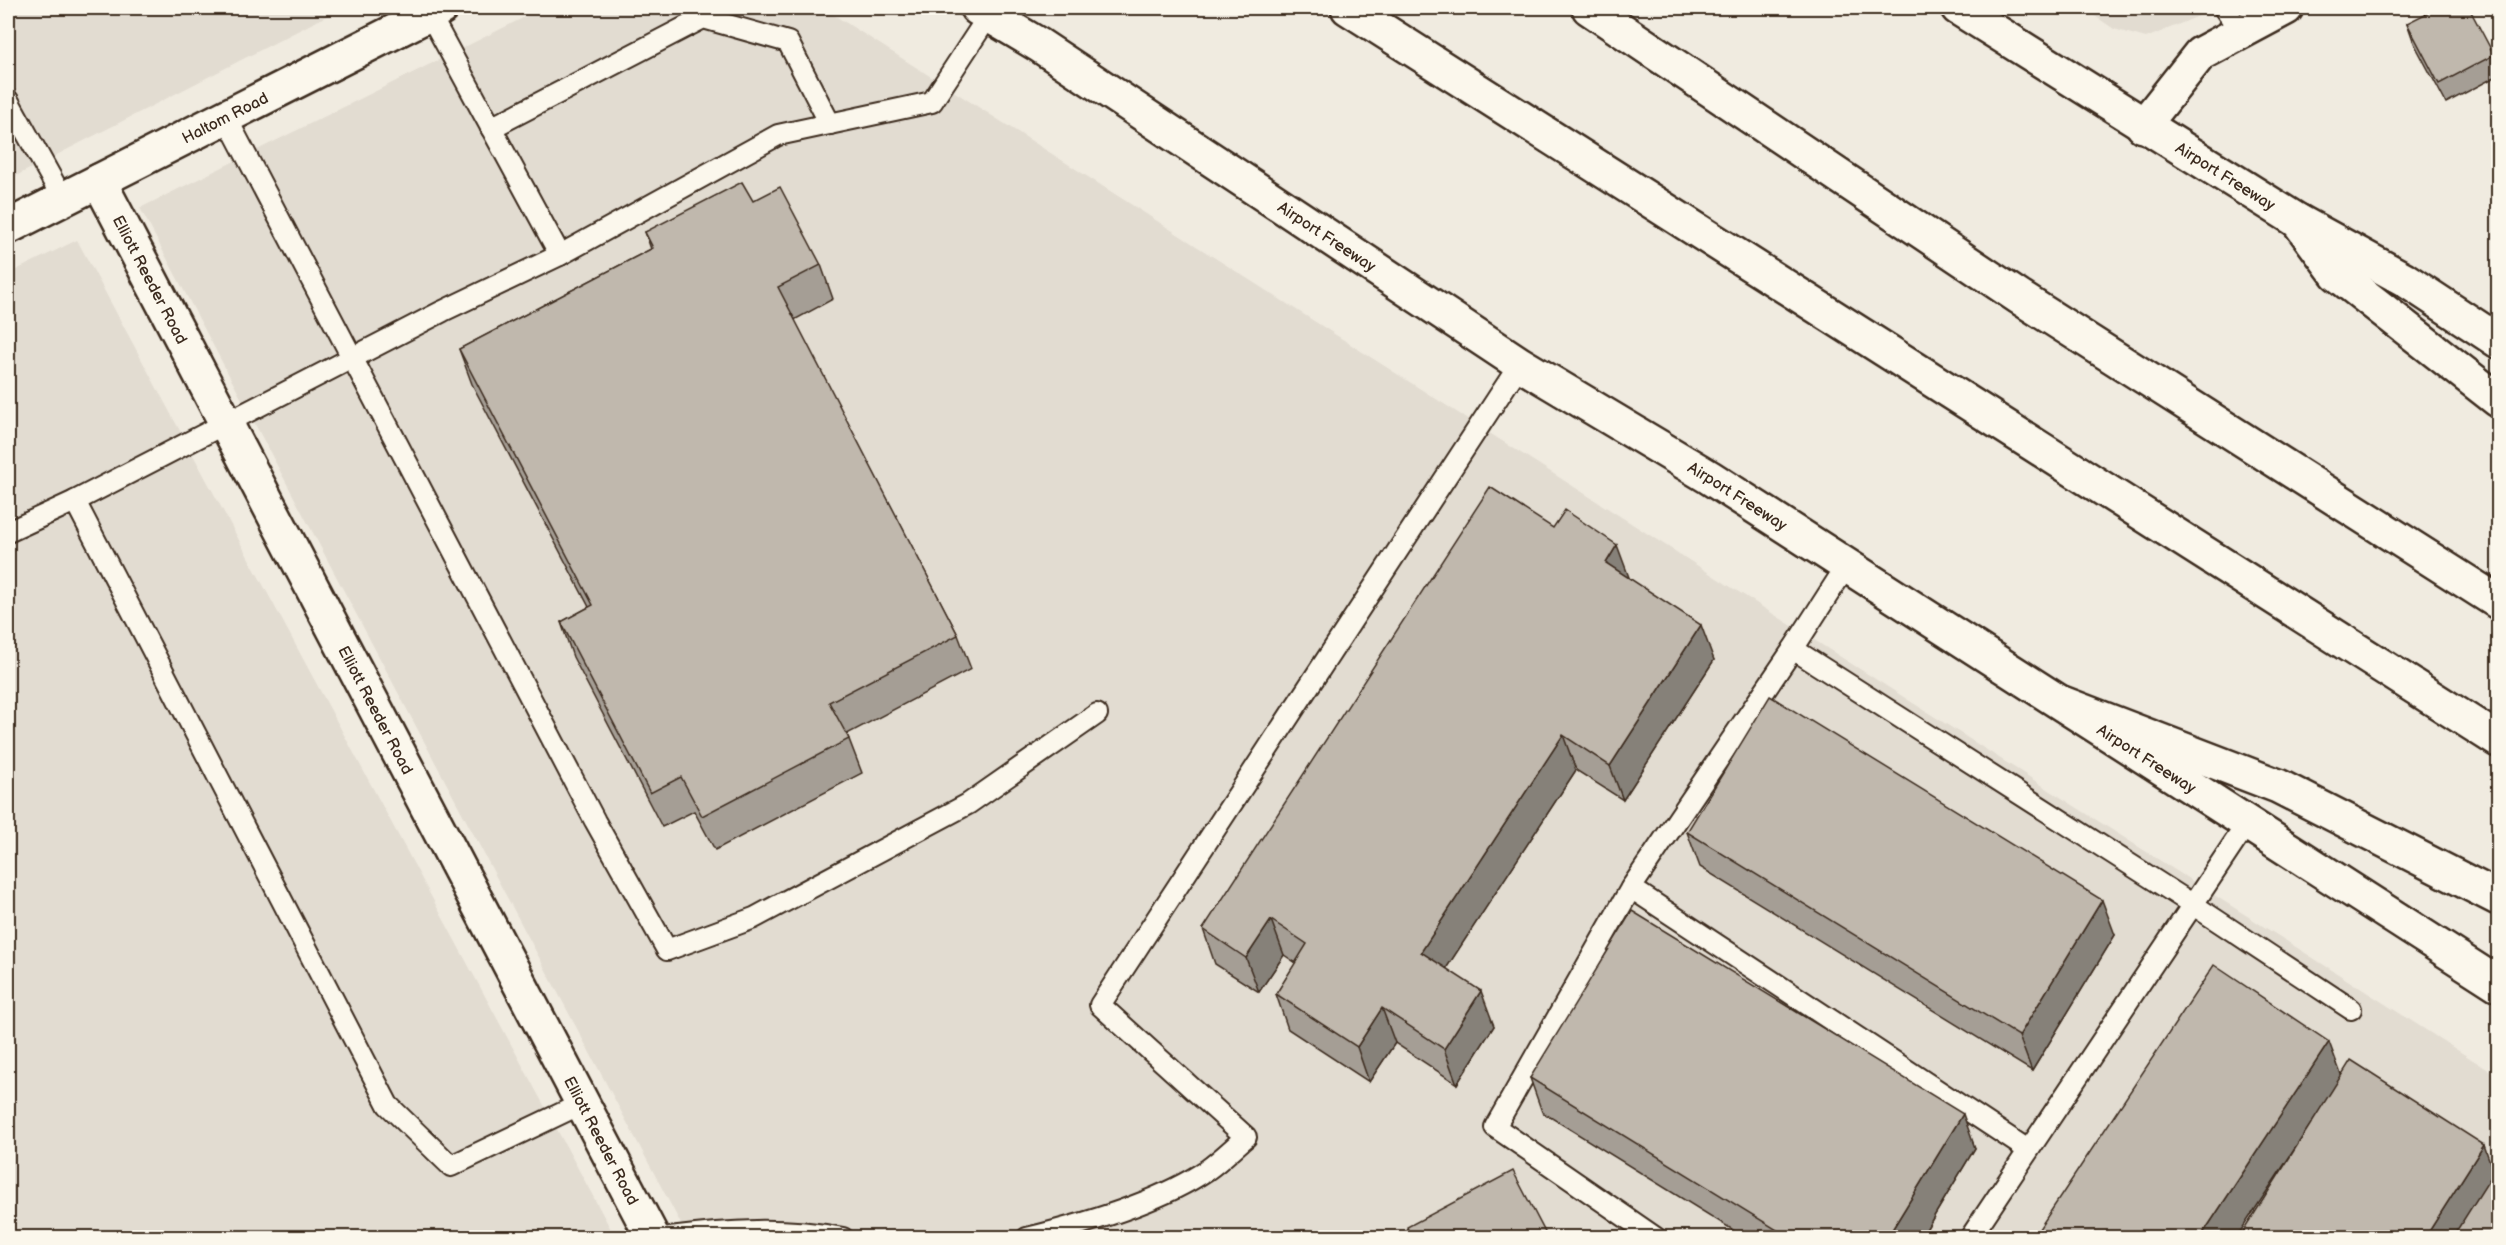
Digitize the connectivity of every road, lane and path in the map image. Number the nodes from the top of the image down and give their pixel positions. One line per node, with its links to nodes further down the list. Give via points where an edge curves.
1 (1348, 8): 30 (main road)
2 (1589, 8): 26 (main road, via 2019,297)
3 (1958, 8): 11 (main road, Airport Freeway)
4 (2286, 8): 7 (main road)
5 (435, 10): 9 (main road, Haltom Road); 12 (lane)
6 (990, 10): 10 (lane, via 932,102); 20 (main road, Airport Freeway)
7 (2233, 20): 11 (main road, via 2200,54)
8 (8, 100): 14 (lane)
9 (225, 117): 13 (main road, Haltom Road); 19 (lane)
10 (830, 124): 12 (lane, via 788,42 703,18); 17 (lane, via 778,135)
11 (2143, 126): 15 (main road, Airport Freeway)
12 (491, 128): 17 (lane)
13 (99, 181): 14 (main road, Haltom Road); 22 (main road, Elliott Reeder Road)
14 (63, 199): 16 (main road, Haltom Road)
15 (2298, 221): 18 (main road, Airport Freeway, via 2404,279); 21 (main road, via 2337,274)
16 (8, 227)
17 (560, 255): 19 (lane)
18 (2499, 341)
19 (353, 357): 22 (lane); 29 (lane, via 595,821 667,950 754,918 968,804)
20 (1520, 364): 25 (main road, Airport Freeway); 42 (lane, via 1100,1005 1246,1137 1207,1170 1162,1194)
21 (2499, 400)
22 (225, 422): 23 (lane); 37 (main road, Elliott Reeder Road)
23 (75, 501): 24 (lane); 37 (lane, via 388,1105 452,1166)
24 (8, 532)
25 (1847, 565): 27 (lane); 28 (main road, Airport Freeway)
26 (2499, 602)
27 (1793, 649): 32 (lane); 34 (lane)
28 (2062, 703): 31 (main road, Airport Freeway); 33 (main road, via 2278,786)
29 (1097, 714)
30 (2499, 740)
31 (2248, 822): 34 (lane); 35 (main road, Airport Freeway)
32 (1631, 888): 38 (lane); 43 (lane, via 1496,1126)
33 (2499, 898)
34 (2192, 904): 36 (lane); 38 (lane)
35 (2499, 984)
36 (2351, 1009)
37 (583, 1103): 39 (main road, Elliott Reeder Road)
38 (2028, 1150): 44 (lane)
39 (654, 1238)
40 (670, 1238): 41 (lane, via 770,1230)
41 (843, 1238)
42 (1027, 1238)
43 (1656, 1238)
44 (1970, 1238)

